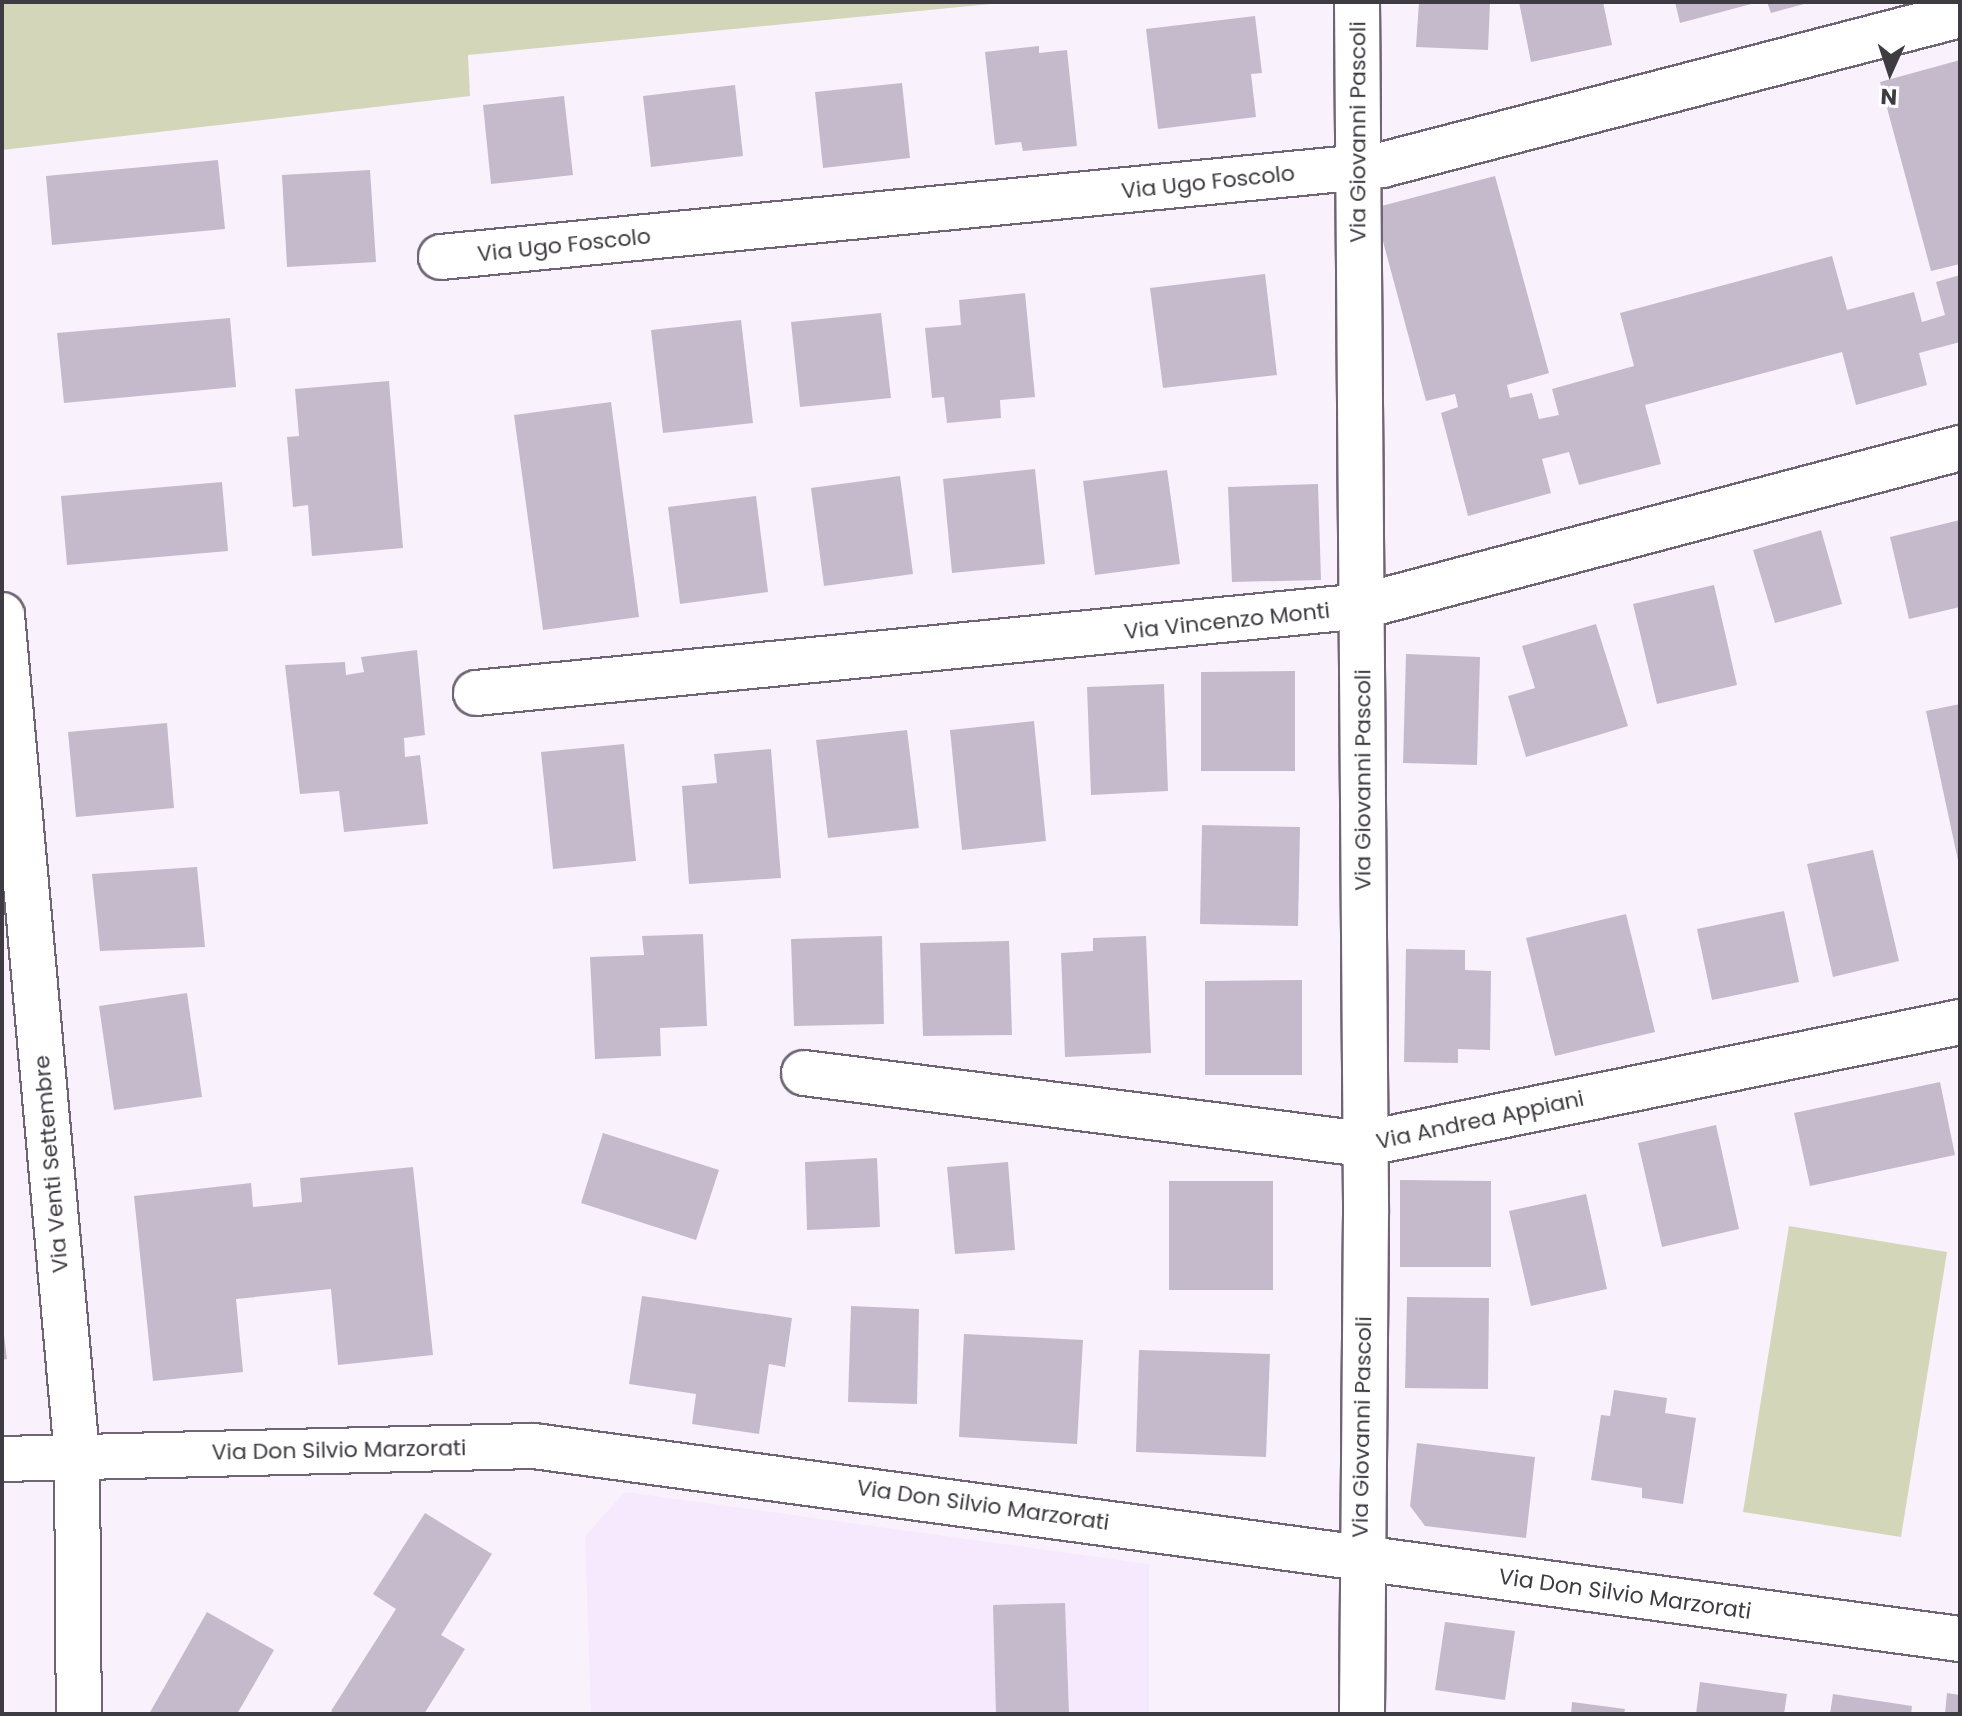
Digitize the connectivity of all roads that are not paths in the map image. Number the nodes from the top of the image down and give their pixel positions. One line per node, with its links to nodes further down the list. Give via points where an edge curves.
1 (1357, 2): 3 (street, Via Giovanni Pascoli)
2 (1960, 15): 3 (street, Via Ugo Foscolo, via 1518,132)
3 (1358, 167): 4 (street, Via Ugo Foscolo); 6 (street, Via Giovanni Pascoli)
4 (441, 257)
5 (1960, 448): 6 (street, Via Vincenzo Monti)
6 (1363, 606): 8 (street, Via Vincenzo Monti); 11 (street, Via Giovanni Pascoli)
7 (2, 615): 12 (street, Via Venti Settembre)
8 (476, 693)
9 (1960, 1022): 11 (street, Via Andrea Appiani)
10 (804, 1073): 11 (street, Via Andrea Appiani)
11 (1363, 1144): 14 (street, Via Giovanni Pascoli)
12 (77, 1456): 13 (street, Via Don Silvio Marzorati); 14 (street, Via Don Silvio Marzorati, via 534,1446); 16 (street, Via Venti Settembre)
13 (2, 1459)
14 (1361, 1557): 15 (street, Via Don Silvio Marzorati); 17 (street, Via Giovanni Pascoli)
15 (1960, 1639)
16 (79, 1714)
17 (1362, 1714)

